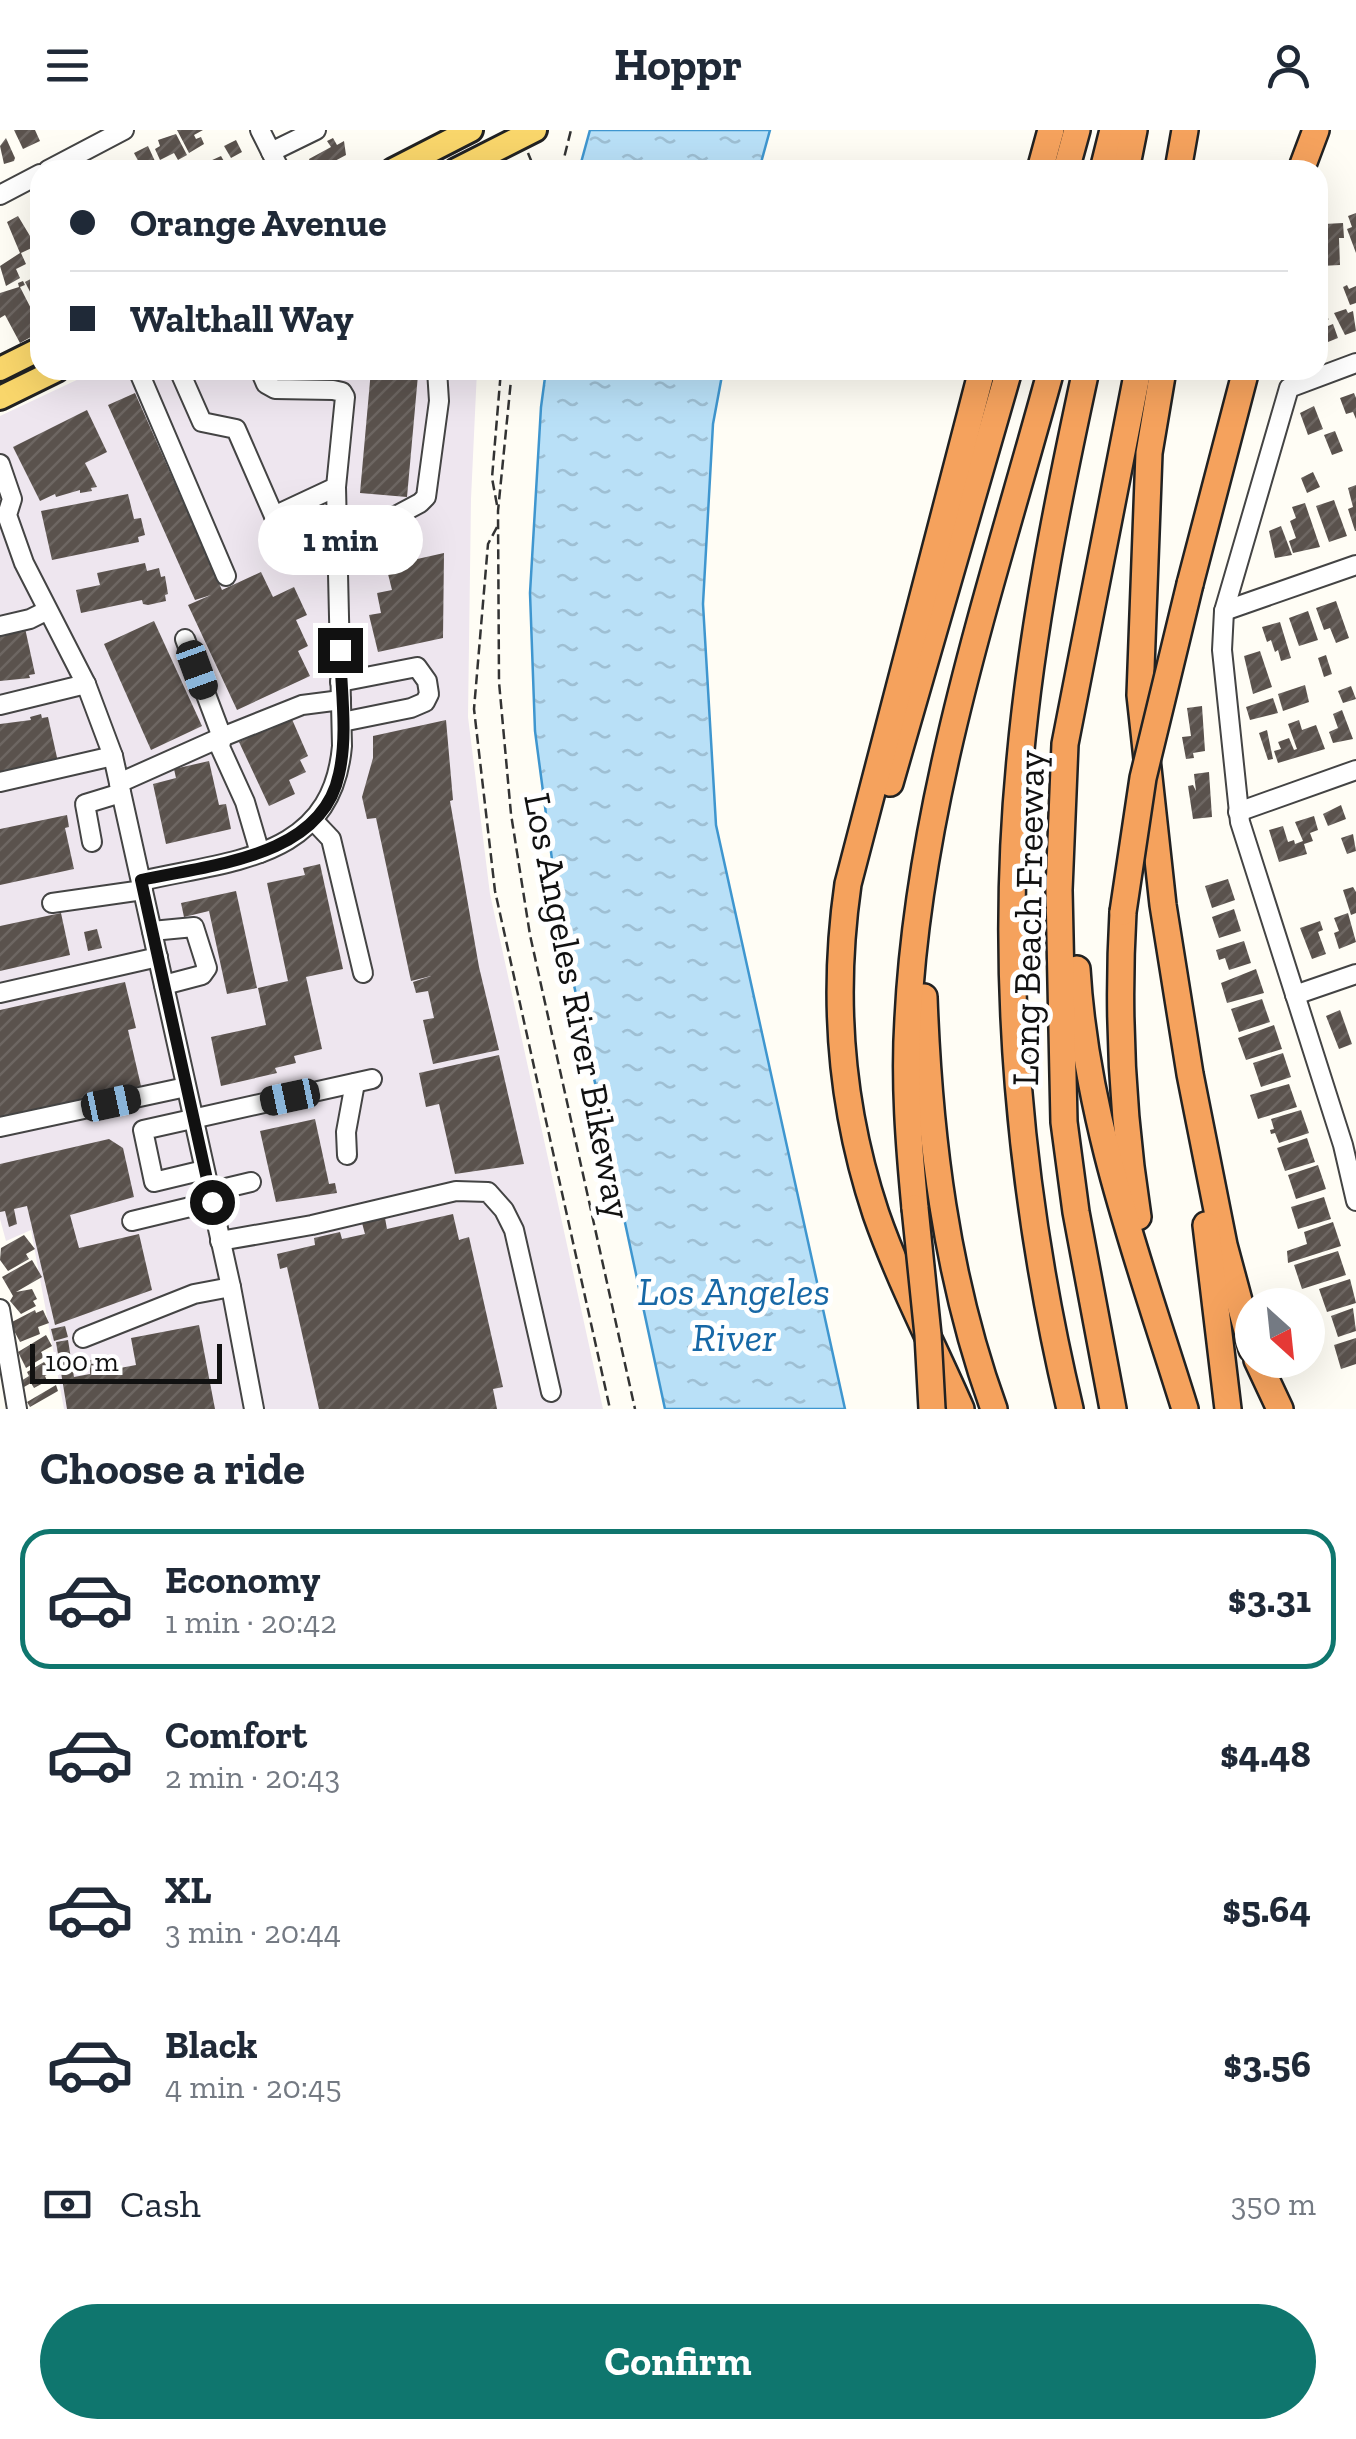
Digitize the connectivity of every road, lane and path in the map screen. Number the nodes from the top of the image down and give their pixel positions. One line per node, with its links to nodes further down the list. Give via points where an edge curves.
1 (124, 130): 15 (street)
2 (260, 130): 14 (street)
3 (316, 130): 14 (street)
4 (471, 130): 17 (main road)
5 (534, 130): 18 (main road)
6 (571, 130): 19 (path)
7 (1052, 130): 20 (highway)
8 (1077, 130): 21 (highway)
9 (1112, 130): 22 (highway)
10 (1134, 130): 23 (highway)
11 (1186, 130): 24 (highway)
12 (1195, 130): 25 (highway)
13 (1316, 130): 26 (highway)
14 (271, 152): 16 (street)
15 (67, 160)
16 (275, 160)
17 (412, 160)
18 (476, 160)
19 (564, 160)
20 (1043, 160)
21 (1069, 160)
22 (1105, 160)
23 (1128, 160)
24 (1180, 160)
25 (1191, 160)
26 (1305, 160)
27 (30, 179): 28 (street)
28 (0, 195)
29 (30, 354): 31 (main road)
30 (1356, 362): 32 (street)
31 (0, 368)
32 (1328, 373)
33 (37, 380): 48 (main road)
34 (142, 380): 58 (street)
35 (183, 380): 53 (street, via 202,422 236,430)
36 (264, 380): 50 (street, via 275,389 342,392)
37 (438, 380): 56 (street, via 426,497)
38 (499, 380): 52 (path, via 492,478)
39 (511, 380): 52 (path, Los Angeles River Bikeway)
40 (979, 380): 87 (highway, via 848,884 838,1007)
41 (1006, 380): 87 (highway, via 873,841)
42 (1048, 380): 79 (highway, via 946,761)
43 (1084, 380): 114 (highway, Long Beach Freeway, via 1040,595 1014,848 1024,1147)
44 (1136, 380): 77 (highway, Long Beach Freeway, via 1064,744)
45 (1161, 380): 88 (highway, via 1149,453 1140,695)
46 (1243, 380): 104 (highway, bridge, via 1140,791 1124,912 1119,1019 1126,1131)
47 (1309, 380): 60 (street, via 1288,388)
48 (0, 398)
49 (0, 464): 51 (street, via 12,498)
50 (336, 487): 53 (street); 56 (street)
51 (4, 512): 55 (street)
52 (498, 512): 54 (path, Los Angeles River Bikeway)
53 (274, 516): 56 (street, via 284,540)
54 (498, 524): 109 (path, via 488,544 474,709 495,891); 110 (path, Los Angeles River Bikeway, via 500,682 530,935)
55 (8, 540): 59 (street)
56 (337, 555): 64 (street)
57 (1356, 565): 60 (street)
58 (226, 576)
59 (46, 611): 61 (street); 63 (street)
60 (1224, 611): 72 (street)
61 (0, 626)
62 (185, 638): 67 (street)
63 (86, 684): 65 (street); 68 (street)
64 (341, 691): 66 (street); 66 (street, via 416,667 429,694 412,708); 67 (street)
65 (0, 705)
66 (342, 722): 73 (street, via 336,786)
67 (222, 737): 71 (street); 75 (street, via 220,747)
68 (113, 756): 70 (street); 71 (street)
69 (1356, 770): 72 (street)
70 (0, 782)
71 (120, 788): 74 (street, via 85,804); 76 (street)
72 (1238, 812): 86 (street)
73 (313, 820): 75 (street); 82 (street, via 330,839)
74 (92, 842)
75 (260, 853): 76 (street)
76 (142, 886): 78 (street); 80 (street)
77 (1059, 890): 104 (highway, via 1076,957 1105,1154); 115 (highway, Long Beach Freeway, via 1064,1122)
78 (52, 902)
79 (921, 906): 111 (highway, bridge, via 908,1019 909,1138); 113 (highway, via 930,1110 942,1204 958,1288)
80 (152, 931): 81 (street); 84 (street, via 194,927 207,968 202,976)
81 (158, 957): 84 (street); 85 (street)
82 (363, 973)
83 (1356, 974): 86 (street)
84 (164, 985): 89 (street)
85 (0, 993)
86 (1295, 995): 94 (street)
87 (843, 1048): 112 (highway, via 851,1122 878,1218)
88 (1190, 1074): 101 (highway); 117 (highway)
89 (186, 1086): 90 (street); 91 (street)
90 (192, 1118): 92 (street, via 364,1081 346,1132); 93 (street); 93 (street, via 143,1130 154,1182)
91 (0, 1127)
92 (346, 1155)
93 (204, 1170): 96 (street)
94 (1353, 1181): 97 (street)
95 (251, 1182): 96 (street)
96 (210, 1197): 98 (street); 99 (street)
97 (1356, 1201)
98 (132, 1221)
99 (220, 1241): 100 (street); 106 (street, via 456,1191 488,1192 514,1230)
100 (230, 1287): 103 (street, via 194,1294); 108 (street)
101 (1236, 1288)
102 (0, 1314): 107 (street)
103 (83, 1338)
104 (1166, 1350): 116 (highway)
105 (1265, 1378): 118 (highway)
106 (551, 1392)
107 (17, 1409)
108 (254, 1409)
109 (610, 1409)
110 (635, 1409)
111 (932, 1409)
112 (961, 1409)
113 (994, 1409)
114 (1070, 1409)
115 (1113, 1409)
116 (1185, 1409)
117 (1228, 1409)
118 (1280, 1409)

